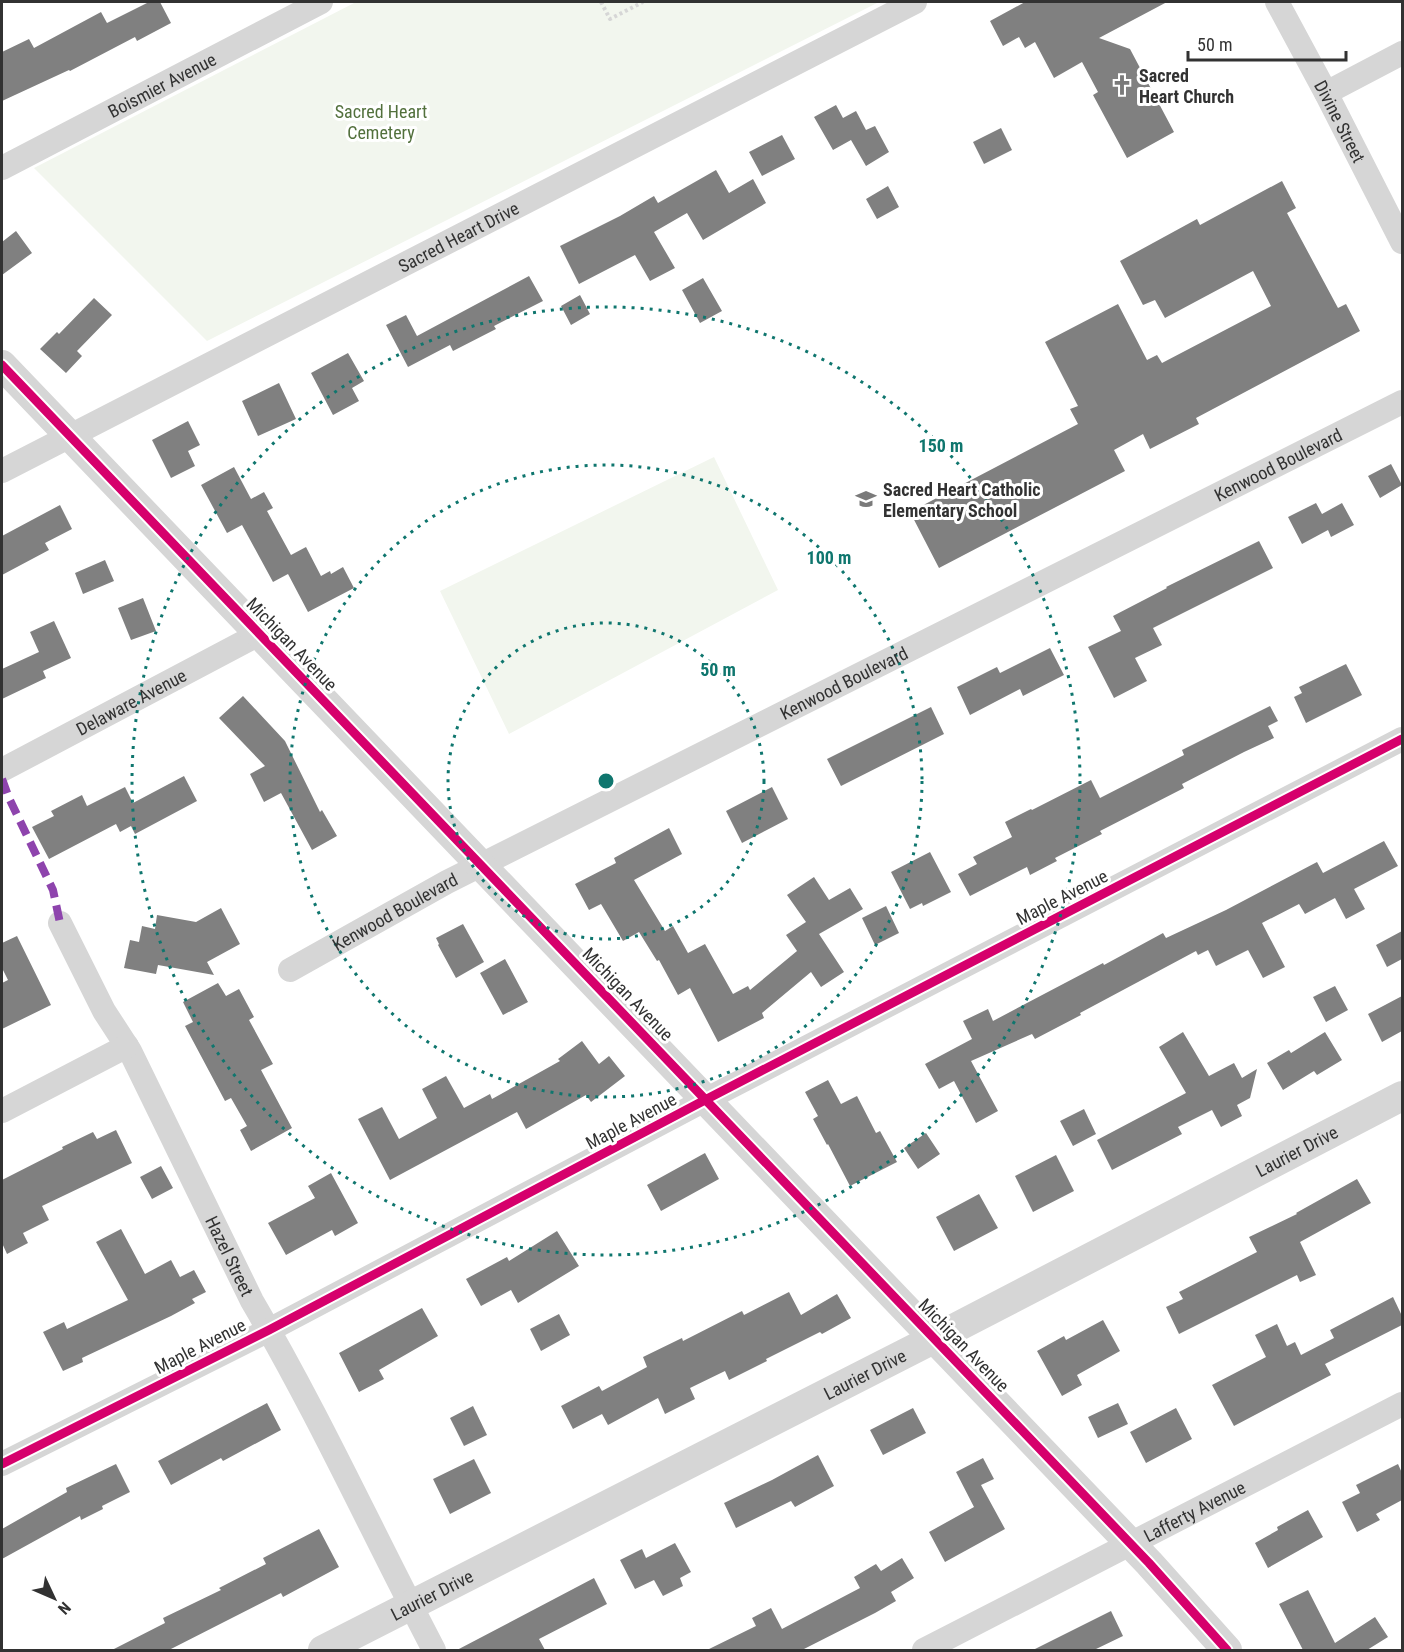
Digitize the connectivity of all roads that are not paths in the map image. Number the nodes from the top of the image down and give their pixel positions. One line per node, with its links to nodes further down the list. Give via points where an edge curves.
1 (321, 2): 6 (street, Boismier Avenue)
2 (915, 2): 10 (street, Sacred Heart Drive)
3 (1277, 2): 5 (street, Divine Street)
4 (1402, 53): 5 (street)
5 (1326, 93): 7 (street, Divine Street)
6 (2, 168)
7 (1402, 242)
8 (2, 365): 10 (street, Michigan Avenue)
9 (1402, 402): 15 (street, Kenwood Boulevard)
10 (70, 435): 11 (street, Sacred Heart Drive); 12 (street, Michigan Avenue)
11 (2, 471)
12 (259, 634): 14 (street, Delaware Avenue); 15 (street, Michigan Avenue)
13 (1402, 739): 20 (street, Maple Avenue)
14 (2, 770)
15 (482, 865): 17 (street, Kenwood Boulevard); 20 (street, Michigan Avenue)
16 (60, 923): 18 (street, Hazel Street, via 104,1011)
17 (290, 970)
18 (127, 1046): 21 (street); 22 (street, Hazel Street)
19 (1402, 1096): 23 (street, Laurier Drive)
20 (705, 1100): 22 (street, Maple Avenue); 23 (street, Michigan Avenue)
21 (2, 1110)
22 (269, 1330): 25 (street, Maple Avenue); 27 (street, Hazel Street)
23 (935, 1338): 26 (street, Michigan Avenue); 27 (street, Laurier Drive)
24 (1402, 1404): 26 (street, Lafferty Avenue)
25 (2, 1464)
26 (1131, 1544): 30 (street, Lafferty Avenue); 31 (street, Michigan Avenue)
27 (410, 1606): 28 (street, Laurier Drive); 29 (street, Hazel Street)
28 (323, 1650)
29 (434, 1650)
30 (924, 1650)
31 (1227, 1650)

